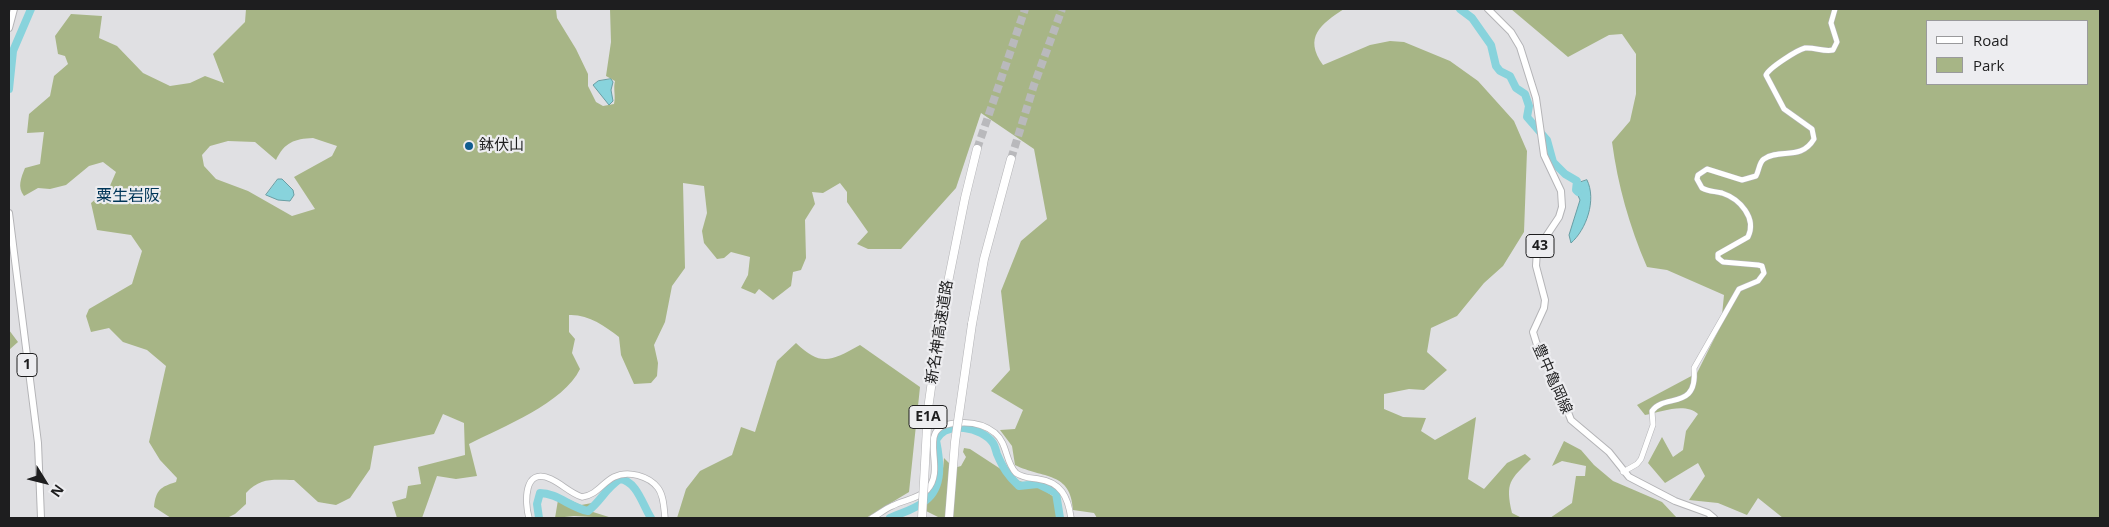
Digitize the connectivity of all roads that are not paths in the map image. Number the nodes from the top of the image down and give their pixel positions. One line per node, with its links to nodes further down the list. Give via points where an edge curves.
1 (14, 9): 4 (main road)
2 (1488, 9): 8 (main road, 豊中亀岡線 / 43, via 1511,32 1520,47 1536,98 1544,155 1561,190 1559,217 1537,250 1536,266 1545,300 1533,332 1534,341 1549,363 1571,420 1609,452)
3 (1835, 9): 8 (street, via 1831,23 1837,42 1833,50 1799,50 1766,75 1784,109 1812,129 1814,139 1808,148 1766,158 1756,176 1747,180 1707,169 1698,175 1702,188 1722,193 1750,218 1748,237 1718,254 1718,258 1723,262 1762,266 1764,273 1758,281 1739,289 1694,368 1695,380 1689,392 1677,401 1655,407 1652,411 1653,425 1641,459)
4 (9, 28)
5 (977, 149): 13 (highway, 新名神高速道路 / E1A, bridge, via 941,317 928,409)
6 (1011, 158): 14 (highway, 新名神高速道路 / E1A, bridge, via 984,259 972,324 955,442)
7 (9, 213): 9 (main road, 1, via 38,443)
8 (1623, 472): 16 (main road, 豊中亀岡線 / 43, via 1634,481)
9 (41, 518)
10 (529, 518): 11 (main road, via 525,492 536,478 549,478 582,497 594,494 616,476 628,474 644,478 658,488)
11 (665, 518)
12 (872, 518): 15 (main road, via 925,492 936,473 931,442 934,433 942,426 965,422 996,433 1018,474 1057,485 1067,497)
13 (922, 518)
14 (949, 518)
15 (1072, 518)
16 (1714, 518)

